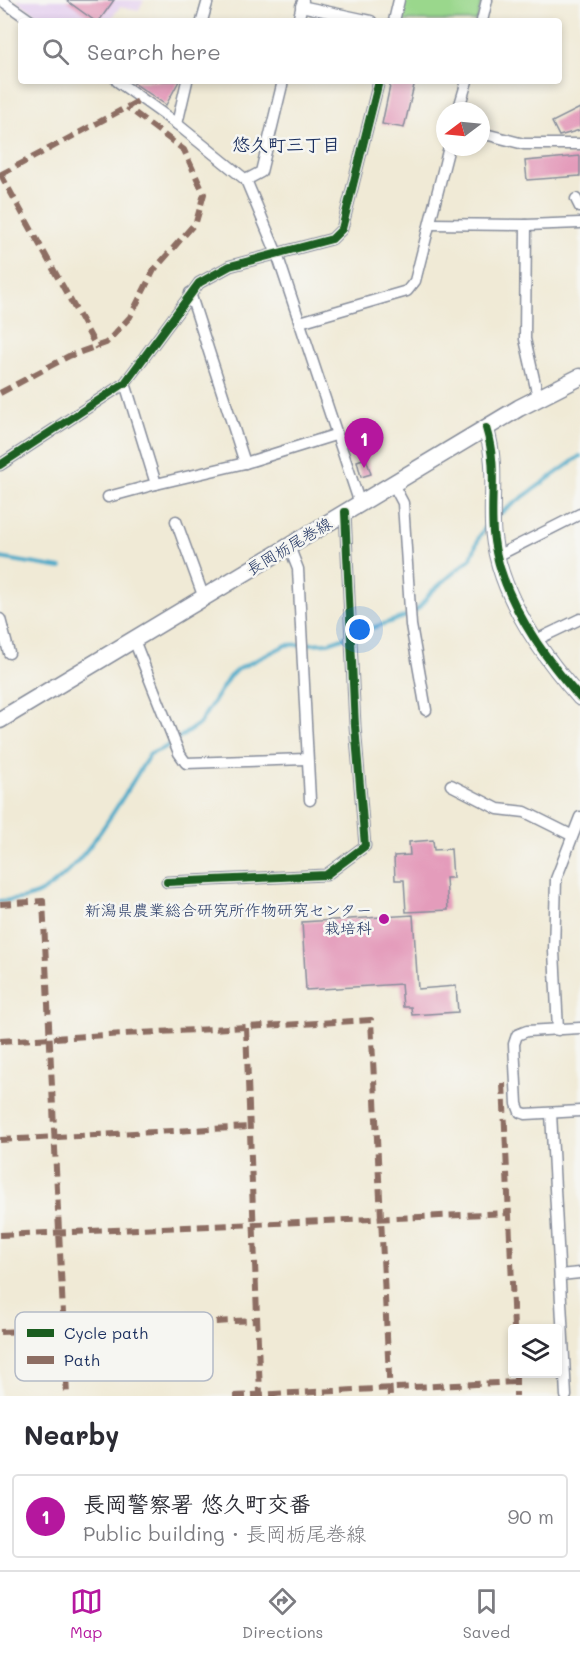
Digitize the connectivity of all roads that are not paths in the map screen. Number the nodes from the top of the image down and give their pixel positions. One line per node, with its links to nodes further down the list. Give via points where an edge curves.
1 (1, 0): 6 (street)
2 (208, 0): 7 (street)
3 (399, 0): 10 (street)
4 (487, 0): 11 (street)
5 (302, 3): 8 (street); 9 (street)
6 (27, 18)
7 (203, 18)
8 (299, 18)
9 (360, 18)
10 (395, 18)
11 (483, 18)
12 (121, 84): 18 (street)
13 (187, 84): 18 (street)
14 (282, 84): 22 (street, via 261,172)
15 (378, 84): 26 (street, via 342,229 332,239)
16 (465, 84): 17 (street)
17 (460, 102)
18 (177, 124): 22 (street)
19 (490, 135): 20 (street, via 525,144)
20 (580, 144)
21 (447, 156): 24 (street)
22 (246, 180): 26 (street)
23 (580, 222): 25 (street)
24 (430, 224): 25 (street); 28 (street, via 416,281 407,291)
25 (526, 225): 31 (street, via 525,339)
26 (277, 254): 27 (street, via 223,269); 28 (street)
27 (190, 293): 30 (street); 34 (street)
28 (300, 322): 33 (street)
29 (580, 377): 31 (main road, 長岡栃尾巻線)
30 (125, 383): 35 (street); 36 (street)
31 (538, 398): 32 (main road, 長岡栃尾巻線)
32 (486, 428): 37 (main road, 長岡栃尾巻線); 43 (street, via 494,459 492,509)
33 (335, 435): 34 (street); 39 (street)
34 (245, 463): 36 (street)
35 (0, 465)
36 (156, 484): 38 (street)
37 (393, 484): 39 (main road, 長岡栃尾巻線); 51 (street, via 403,504 411,625)
38 (108, 497)
39 (353, 508): 42 (main road, 長岡栃尾巻線); 58 (street, via 355,726 365,846 326,875)
40 (580, 514): 43 (street)
41 (176, 521): 44 (street)
42 (289, 546): 44 (main road, 長岡栃尾巻線); 53 (street, via 298,569)
43 (497, 556): 48 (street, via 516,605)
44 (204, 598): 47 (main road, 長岡栃尾巻線)
45 (0, 619): 49 (street)
46 (580, 619): 48 (street)
47 (134, 640): 52 (main road, 長岡栃尾巻線); 53 (street, via 186,763)
48 (536, 640): 50 (street)
49 (9, 653)
50 (580, 698)
51 (426, 710)
52 (0, 720)
53 (306, 759): 55 (street)
54 (451, 785): 57 (street, via 498,809 525,812)
55 (310, 800)
56 (580, 817): 57 (street)
57 (571, 835): 60 (street, via 556,879 554,903)
58 (166, 882)
59 (580, 1028): 60 (street)
60 (558, 1030): 62 (street, via 527,1031 515,1039 518,1109 526,1114)
61 (580, 1112): 62 (street)
62 (551, 1113): 64 (street)
63 (580, 1273): 64 (street)
64 (560, 1275): 65 (street)
65 (566, 1396)

